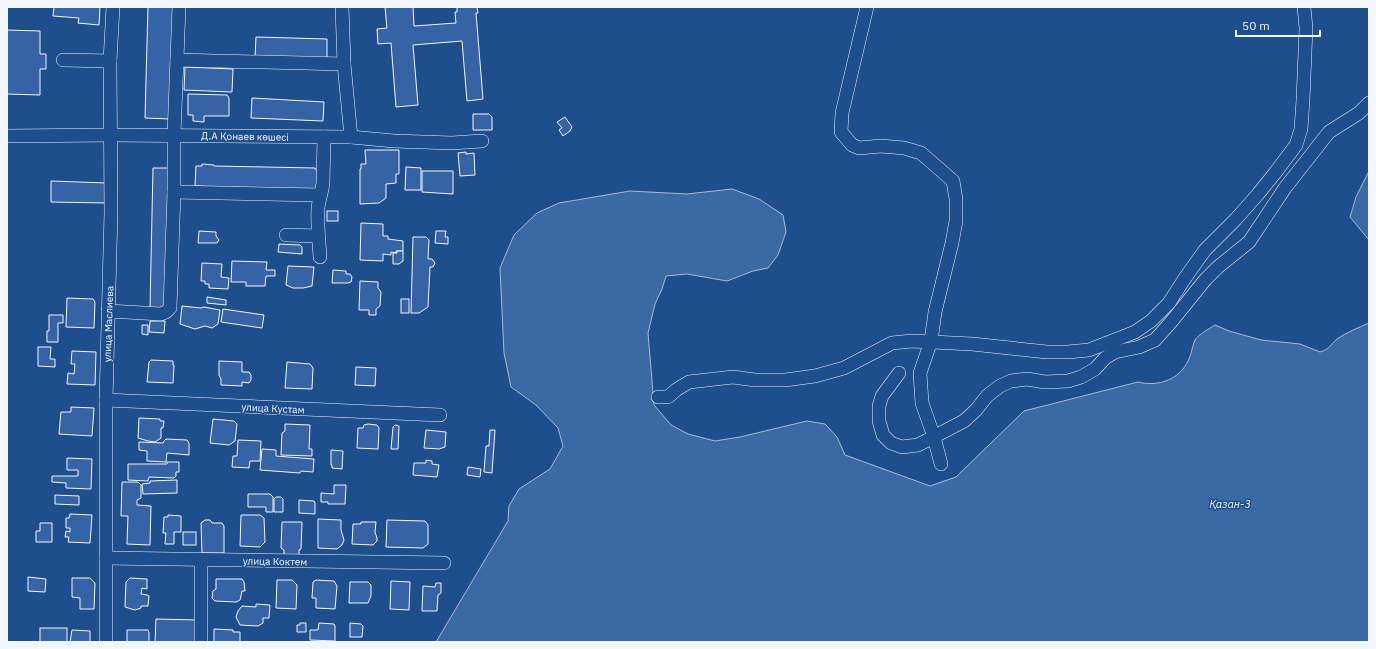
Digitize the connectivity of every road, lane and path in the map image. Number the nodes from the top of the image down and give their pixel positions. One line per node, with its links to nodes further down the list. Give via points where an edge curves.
1 (113, 7): 8 (street, улица Маслиева)
2 (178, 7): 7 (street)
3 (342, 7): 9 (street)
4 (867, 7): 23 (street, via 842,113 841,132 852,145 859,148 881,146 921,153 953,181 956,221)
5 (1304, 7): 23 (street, via 1306,28 1303,100 1301,129 1296,145 1258,194 1205,250 1169,304 1151,321 1135,332 1112,342 1089,350 1068,352 1028,351 1003,346)
6 (63, 60): 8 (street)
7 (177, 60): 9 (street); 13 (street)
8 (110, 62): 11 (street, улица Маслиева)
9 (344, 64): 15 (street)
10 (1369, 103): 28 (street, via 1359,113 1329,132 1285,188 1250,242 1205,280 1155,340 1139,347 1115,352 1095,369 1068,381 1045,382 1026,379 1006,383 987,396 964,421)
11 (110, 135): 12 (street, Д.А Қонаев көшесі); 13 (street, Д.А Қонаев көшесі); 22 (street, улица Маслиева)
12 (7, 136)
13 (174, 136): 14 (street, Д.А Қонаев көшесі); 17 (street)
14 (324, 137): 15 (street, Д.А Қонаев көшесі); 18 (street, via 323,183)
15 (351, 137): 16 (street, Д.А Қонаев көшесі, via 452,143)
16 (482, 141)
17 (174, 192): 18 (street); 22 (street, via 170,308 161,314)
18 (320, 195): 20 (street)
19 (286, 235): 20 (street)
20 (318, 236): 21 (street)
21 (320, 257)
22 (108, 311): 26 (street, улица Маслиева)
23 (931, 341): 25 (street, via 892,343 844,368 815,376 786,380 733,377 689,382 668,396); 28 (street, via 920,373 922,403)
24 (899, 373): 28 (street, via 882,396 879,406 879,421 883,435 902,447 918,445)
25 (658, 397)
26 (106, 400): 27 (street, улица Кустам); 30 (street, улица Маслиева)
27 (440, 415)
28 (934, 437): 29 (street)
29 (941, 464)
30 (106, 558): 31 (street, улица Коктем); 33 (street, улица Маслиева)
31 (201, 560): 32 (street, улица Коктем); 34 (street)
32 (444, 563)
33 (106, 642)
34 (201, 642)

